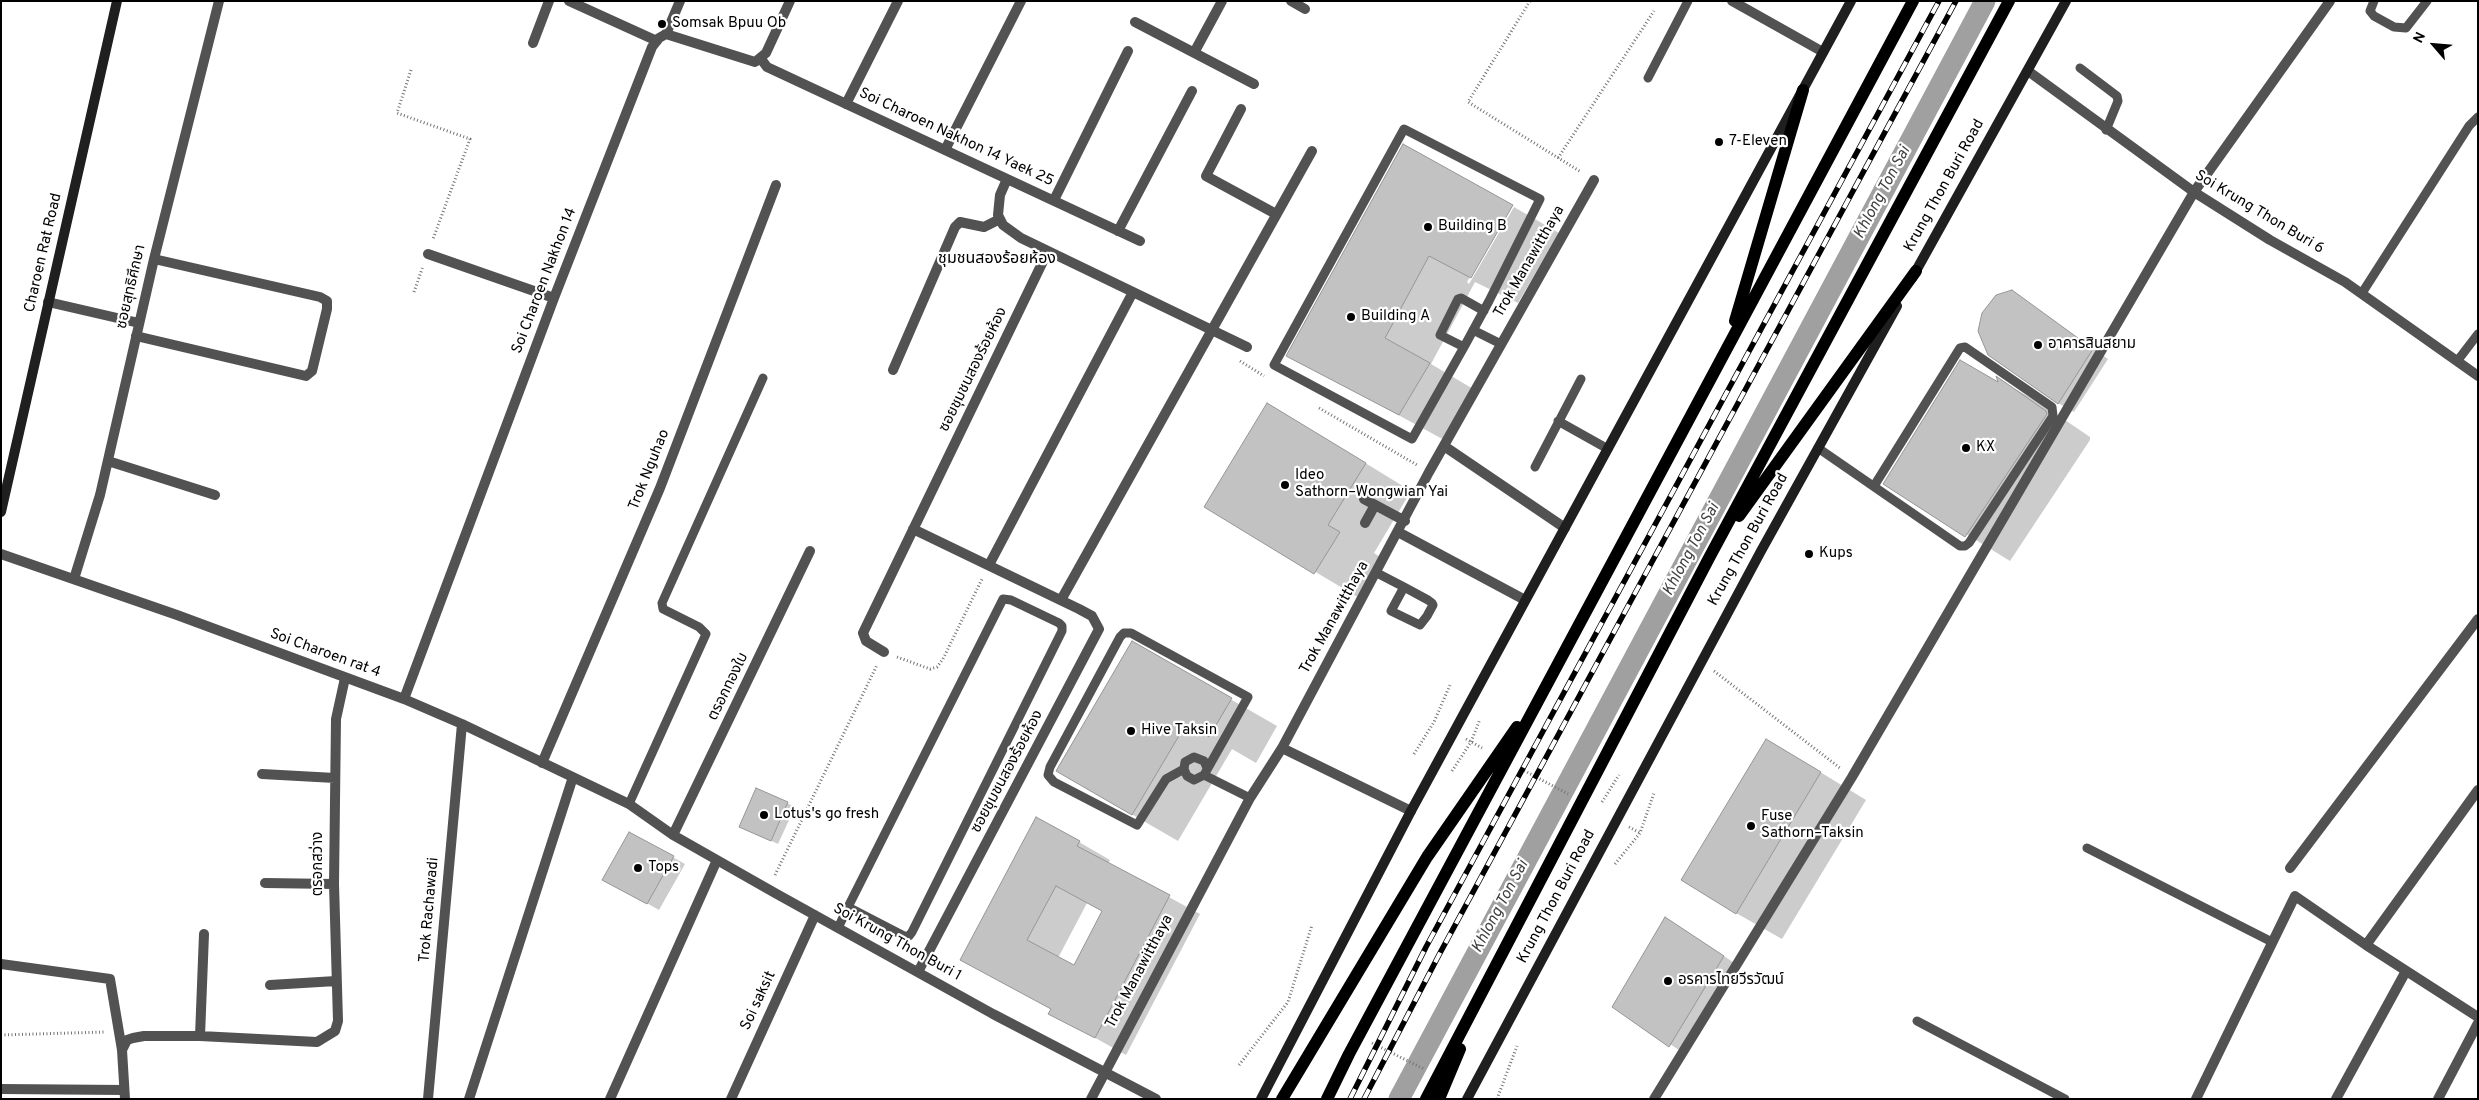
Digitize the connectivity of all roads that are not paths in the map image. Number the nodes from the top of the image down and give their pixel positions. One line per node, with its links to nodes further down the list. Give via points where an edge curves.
1 (117, 1): 57 (main road, Charoen Rat Road)
2 (219, 1): 52 (street, ซอยสุทธิศึกษา)
3 (549, 1): 24 (street)
4 (569, 1): 23 (street)
5 (680, 1): 22 (street)
6 (790, 1): 28 (street)
7 (898, 1): 35 (street)
8 (1021, 1): 39 (street)
9 (1222, 1): 26 (street)
10 (1291, 1): 20 (street)
11 (1688, 1): 31 (lane)
12 (1732, 1): 27 (street)
13 (1851, 1): 27 (main road)
14 (1913, 1): 65 (main road)
15 (2009, 1): 91 (main road, Krung Thon Buri Road)
16 (2066, 1): 30 (main road, Krung Thon Buri Road)
17 (2330, 1): 44 (street)
18 (2374, 1): 19 (lane, via 2370,11 2374,16 2394,27 2406,28)
19 (2427, 1)
20 (1305, 9)
21 (1135, 22): 26 (street)
22 (666, 34): 23 (street, Soi Charoen Nakhon 14); 28 (street, via 742,59 755,62)
23 (657, 41): 56 (street, Soi Charoen Nakhon 14)
24 (533, 43)
25 (1128, 51): 45 (street)
26 (1195, 51): 32 (street)
27 (1823, 52): 33 (main road)
28 (761, 59): 35 (street, Soi Charoen Nakhon 14 Yaek 25, via 767,67)
29 (2080, 68): 38 (lane, via 2117,96)
30 (2028, 71): 38 (street, Soi Krung Thon Buri 6); 53 (main road, Krung Thon Buri Road)
31 (1648, 78)
32 (1254, 84)
33 (1803, 90): 65 (main road); 76 (main road)
34 (1192, 91): 48 (street)
35 (846, 104): 39 (street, Soi Charoen Nakhon 14 Yaek 25)
36 (1241, 110): 46 (street, via 1206,176)
37 (2478, 117): 55 (lane, via 2469,126)
38 (2106, 130): 44 (street, Soi Krung Thon Buri 6)
39 (945, 150): 41 (street, Soi Charoen Nakhon 14 Yaek 25)
40 (1312, 151): 46 (street)
41 (1007, 179): 45 (street, Soi Charoen Nakhon 14 Yaek 25); 47 (street, via 1000,195)
42 (1594, 180): 64 (street, Trok Manawitthaya)
43 (776, 184): 105 (street, Trok Nguhao, via 660,488)
44 (2194, 192): 55 (street, Soi Krung Thon Buri 6); 153 (street, via 1852,777)
45 (1054, 200): 48 (street, Soi Charoen Nakhon 14 Yaek 25)
46 (1276, 214): 60 (street)
47 (1000, 219): 50 (street, via 1021,238); 69 (street, via 984,227 960,222 955,227)
48 (1118, 230): 49 (street, Soi Charoen Nakhon 14 Yaek 25)
49 (1140, 241)
50 (1048, 251): 54 (street); 87 (street, ซอยชุมชนสองร้อยห้อง)
51 (428, 254): 56 (street)
52 (154, 259): 59 (street, ซอยสุทธิศึกษา); 63 (street, via 320,297 326,301 327,309 312,371 306,376)
53 (1916, 271): 75 (main road, Krung Thon Buri Road); 91 (main road)
54 (1133, 292): 60 (street); 92 (street)
55 (2362, 293): 68 (street, Soi Krung Thon Buri 6)
56 (554, 298): 102 (street, Soi Charoen Nakhon 14)
57 (48, 302): 59 (street); 83 (main road, Charoen Rat Road)
58 (1484, 311): 61 (lane); 67 (lane, via 1461,298 1453,307 1440,335); 67 (lane, via 1540,199 1404,129 1274,365 1412,439)
59 (140, 323): 63 (street, ซอยสุทธิศึกษา)
60 (1210, 330): 66 (street); 96 (street)
61 (1473, 330): 64 (lane); 67 (lane)
62 (2478, 334): 68 (lane)
63 (136, 336): 77 (street, ซอยสุทธิศึกษา)
64 (1501, 344): 74 (street, Trok Manawitthaya)
65 (1728, 345): 101 (main road)
66 (1247, 347)
67 (1464, 347)
68 (2458, 360): 70 (street, Soi Krung Thon Buri 6)
69 (893, 370)
70 (2478, 376)
71 (763, 378): 113 (lane, via 662,603 663,610 706,634)
72 (1581, 378): 73 (lane)
73 (1558, 421): 76 (lane); 78 (lane)
74 (1444, 446): 84 (street, Trok Manawitthaya); 86 (street)
75 (1818, 448): 79 (lane); 152 (main road, Krung Thon Buri Road)
76 (1608, 449): 86 (main road)
77 (108, 461): 80 (street); 94 (street, ซอยสุทธิศึกษา)
78 (1535, 467)
79 (1874, 486): 79 (lane, via 1960,546 1965,546 2053,416 2052,407 1965,347 1960,348)
80 (215, 495)
81 (1364, 499): 82 (street)
82 (1375, 504): 84 (street); 85 (street)
83 (1, 512)
84 (1405, 521): 88 (street, Trok Manawitthaya)
85 (1365, 523)
86 (1565, 528): 97 (main road)
87 (913, 529): 92 (street, ซอยชุมชนสองร้อยห้อง); 99 (street, ซอยชุมชนสองร้อยห้อง, via 863,633 866,641)
88 (1398, 532): 93 (street, Trok Manawitthaya); 97 (street)
89 (810, 551): 115 (street, ตรอกทองใบ)
90 (1, 554): 94 (street, Soi Charoen rat 4)
91 (1709, 558): 130 (main road, Krung Thon Buri Road)
92 (989, 565): 96 (street, ซอยชุมชนสองร้อยห้อง)
93 (1377, 572): 95 (lane); 104 (street, Trok Manawitthaya)
94 (74, 579): 100 (street, Soi Charoen rat 4)
95 (1404, 587): 95 (lane, via 1433,605 1420,626 1391,611)
96 (1061, 600): 129 (street, ซอยชุมชนสองร้อยห้อง, via 1092,616 1099,629 1095,640)
97 (1525, 600): 114 (main road)
98 (2478, 619): 118 (street)
99 (884, 652)
100 (345, 678): 102 (street, Soi Charoen rat 4); 110 (street, ตรอกสว่าง, via 336,718)
101 (1545, 689): 148 (main road, via 1427,858); 149 (main road)
102 (404, 699): 103 (street, Soi Charoen rat 4)
103 (462, 724): 105 (street, Soi Charoen rat 4); 141 (street, Trok Rachawadi)
104 (1282, 748): 112 (street, Trok Manawitthaya); 114 (street)
105 (542, 763): 109 (street, Soi Charoen rat 4)
106 (1184, 769): 107 (lane, via 1194,780); 107 (lane, via 1186,762 1194,757 1204,761); 107 (lane, via 1166,779 1137,825 1054,782 1048,775 1124,633 1131,633 1248,697)
107 (1206, 771): 112 (lane)
108 (262, 774): 110 (street)
109 (573, 777): 113 (street, Soi Charoen rat 4); 142 (street)
110 (336, 778): 120 (street, ตรอกสว่าง)
111 (2478, 790): 126 (street)
112 (1250, 798): 138 (street, Trok Manawitthaya)
113 (629, 804): 115 (street, Soi Krung Thon Buri 1)
114 (1411, 811): 147 (main road)
115 (673, 835): 117 (street, Soi Krung Thon Buri 1)
116 (2087, 848): 125 (lane)
117 (717, 860): 122 (street, Soi Krung Thon Buri 1); 143 (street)
118 (2290, 868)
119 (265, 883): 120 (street)
120 (334, 884): 131 (street, ตรอกสว่าง)
121 (848, 908): 121 (lane, via 1002,600 1011,600 1061,625 1062,631 911,934 907,937 901,935); 123 (lane)
122 (815, 915): 123 (street, Soi Krung Thon Buri 1); 144 (street, Soi saksit)
123 (838, 928): 129 (street, Soi Krung Thon Buri 1)
124 (204, 934): 136 (street)
125 (2272, 942): 126 (street, via 2295,896); 155 (street)
126 (2366, 945): 128 (street)
127 (1, 964): 137 (street, via 110,979)
128 (2406, 971): 133 (street); 156 (street)
129 (918, 972): 138 (street, Soi Krung Thon Buri 1)
130 (1488, 979): 150 (main road, Krung Thon Buri Road); 151 (main road)
131 (336, 980): 132 (street); 136 (street, ตรอกสว่าง, via 338,1021 335,1031 317,1042)
132 (270, 985)
133 (2478, 1017)
134 (1917, 1021): 154 (lane)
135 (2478, 1023): 157 (street)
136 (200, 1036): 137 (street, via 144,1036 127,1040)
137 (122, 1050): 140 (street)
138 (1105, 1070): 145 (street, Trok Manawitthaya); 146 (street, Soi Krung Thon Buri 1)
139 (1, 1089): 140 (street)
140 (124, 1094)
141 (428, 1099)
142 (469, 1099)
143 (610, 1099)
144 (731, 1099)
145 (1091, 1099)
146 (1156, 1099)
147 (1261, 1099)
148 (1282, 1099)
149 (1327, 1099)
150 (1426, 1099)
151 (1440, 1099)
152 (1468, 1099)
153 (1654, 1099)
154 (2065, 1099)
155 (2196, 1099)
156 (2336, 1099)
157 (2438, 1099)

